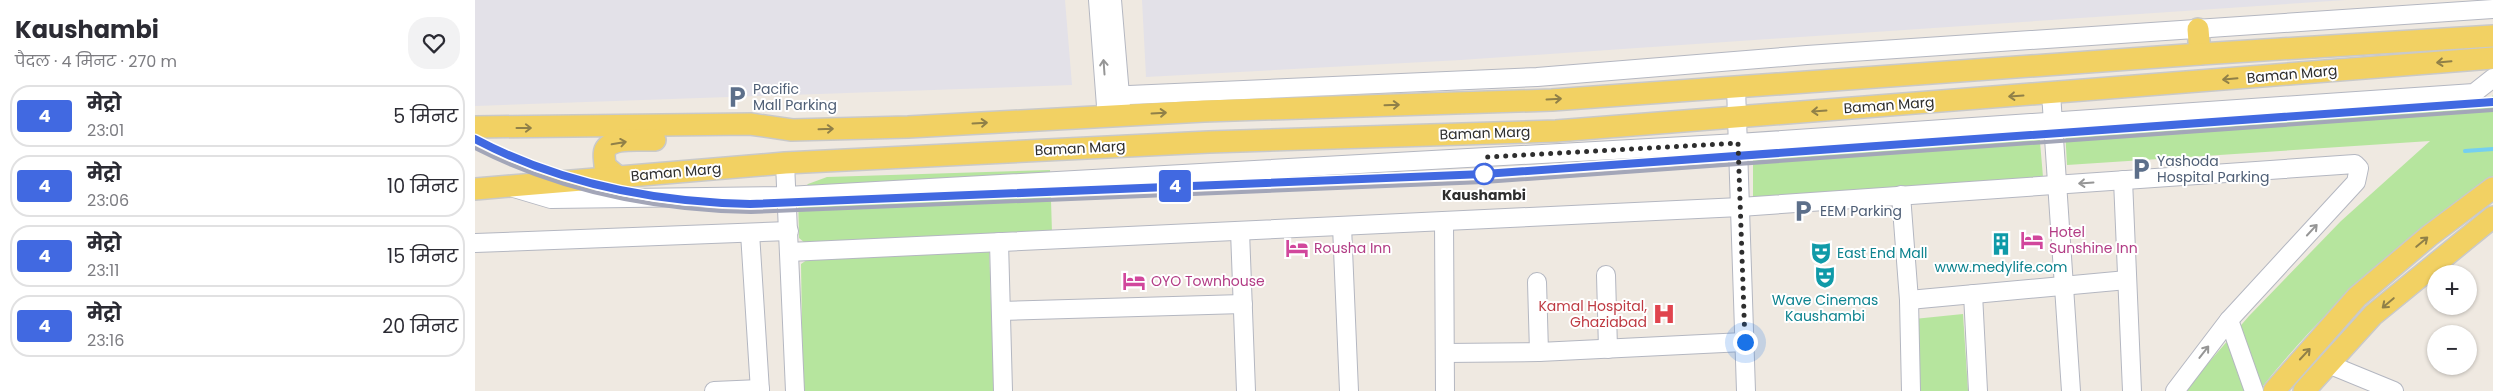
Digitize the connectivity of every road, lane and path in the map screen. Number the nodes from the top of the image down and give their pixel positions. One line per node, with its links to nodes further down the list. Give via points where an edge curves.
1 (1099, 0): 15 (street, one-way to 1)
2 (1112, 0): 15 (street)
3 (2493, 10): 4 (street)
4 (2198, 29): 6 (main road); 15 (street)
5 (2493, 36): 6 (main road, Baman Marg)
6 (2200, 54): 8 (main road, Baman Marg)
7 (2493, 58): 11 (main road, Baman Marg, one-way to 11)
8 (2122, 60): 9 (main road, Baman Marg); 11 (main road)
9 (2098, 62): 12 (main road, Baman Marg); 13 (main road)
10 (2493, 78): 19 (street, via 2474,93)
11 (2153, 85): 13 (main road, Baman Marg)
12 (1736, 87): 16 (main road, Baman Marg, one-way to 12, via 1552,100); 18 (street)
13 (2100, 89): 14 (main road, Baman Marg)
14 (2051, 93): 18 (main road, Baman Marg, one-way to 18); 19 (street)
15 (1114, 106): 17 (main road, Baman Marg, one-way to 17); 21 (main road, Baman Marg, one-way to 15, via 908,127)
16 (1359, 106): 17 (main road, Baman Marg); 22 (main road)
17 (1327, 107): 23 (main road)
18 (1737, 117): 22 (main road, Baman Marg, via 1556,131); 24 (street)
19 (2053, 122): 24 (street); 28 (street)
20 (475, 127): 21 (main road, Baman Marg, one-way to 21, via 749,124)
21 (791, 130): 26 (main road, one-way to 21, via 605,166 604,155 610,145 617,142 751,136)
22 (1361, 137): 23 (main road, Baman Marg)
23 (1328, 138): 25 (main road, Baman Marg)
24 (1738, 143): 33 (street); 34 (street)
25 (785, 163): 26 (main road, Baman Marg); 33 (street)
26 (617, 176): 29 (main road, Baman Marg)
27 (2123, 180): 28 (street, one-way to 28); 45 (street); 52 (street, one-way to 27, via 2356,182 2359,168 2350,163)
28 (2057, 185): 32 (street); 47 (street)
29 (507, 186): 31 (main road, Baman Marg); 33 (street, via 551,199)
30 (2493, 188): 72 (main road, one-way to 30, via 2357,297 2429,236)
31 (475, 189)
32 (1901, 195): 34 (street); 49 (street)
33 (787, 196): 38 (street)
34 (1740, 207): 36 (street); 53 (street)
35 (2493, 217): 57 (main road, one-way to 57, via 2373,316)
36 (1444, 221): 37 (street); 56 (street)
37 (1342, 226): 39 (street); 63 (street)
38 (789, 231): 40 (street); 43 (street)
39 (1240, 231): 41 (street); 50 (street)
40 (750, 233): 42 (street); 58 (street)
41 (999, 242): 43 (street); 51 (street)
42 (475, 243)
43 (789, 252): 60 (street)
44 (1606, 275): 54 (street)
45 (2127, 280): 47 (street); 69 (street)
46 (1537, 282): 55 (street)
47 (2062, 286): 48 (street); 68 (street)
48 (1973, 294): 49 (street); 67 (street)
49 (1909, 300): 66 (street)
50 (1243, 304): 51 (street); 62 (street)
51 (1001, 311): 61 (street)
52 (2229, 320): 70 (street, one-way to 52); 71 (street)
53 (1745, 342): 54 (street); 65 (street)
54 (1608, 349): 55 (street)
55 (1539, 352): 56 (street)
56 (1445, 353): 64 (street)
57 (2328, 364): 73 (main road); 74 (street)
58 (760, 390): 59 (street)
59 (714, 391)
60 (795, 391)
61 (1003, 391)
62 (1247, 391)
63 (1349, 391)
64 (1445, 391)
65 (1746, 391)
66 (1911, 391)
67 (1978, 391)
68 (2071, 391)
69 (2132, 391)
70 (2175, 391)
71 (2253, 391)
72 (2274, 391)
73 (2304, 391)
74 (2394, 391)

